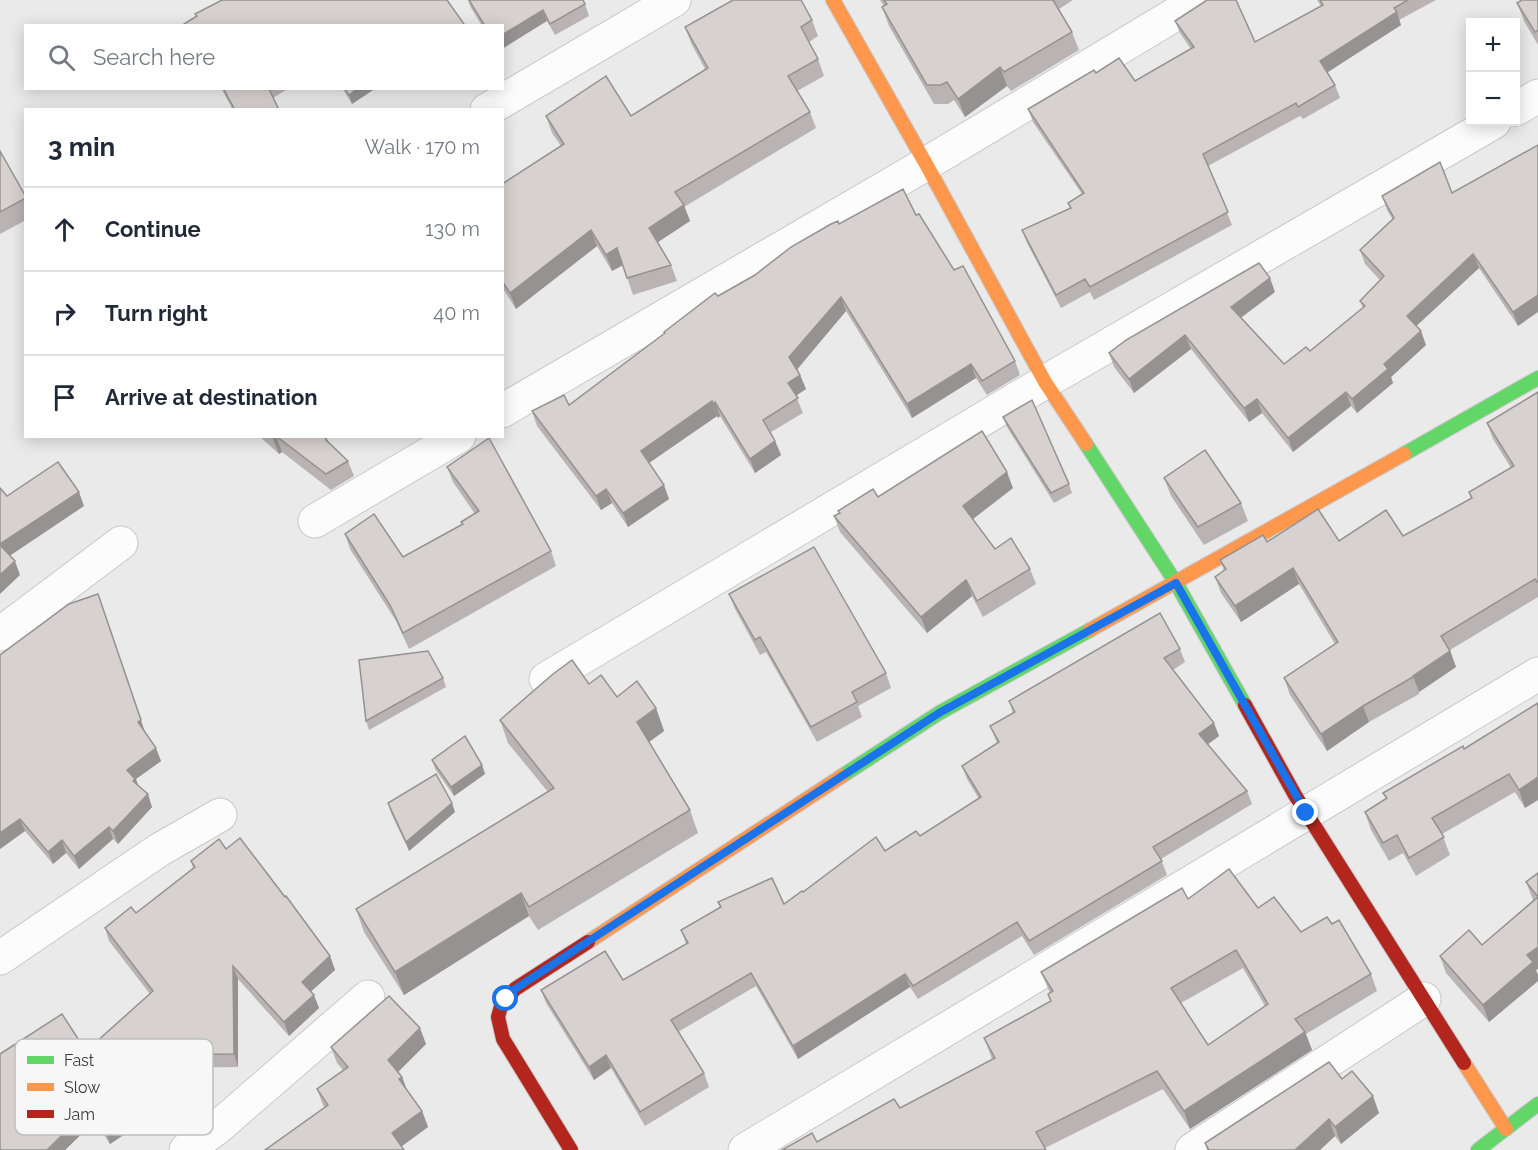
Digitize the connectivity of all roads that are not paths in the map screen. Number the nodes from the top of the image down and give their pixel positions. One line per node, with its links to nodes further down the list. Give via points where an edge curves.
1 (674, 0): 6 (street)
2 (833, 0): 8 (main road)
3 (1199, 0): 8 (street)
4 (1538, 96): 5 (street)
5 (1520, 106)
6 (490, 108)
7 (1487, 126): 10 (street)
8 (926, 164): 10 (main road); 11 (street)
9 (1538, 378): 15 (main road)
10 (1045, 382): 15 (main road); 18 (street)
11 (504, 410)
12 (456, 438): 13 (street)
13 (315, 521)
14 (121, 543): 16 (street)
15 (1176, 583): 19 (main road); 29 (main road, via 939,713 515,989 500,1007 497,1023 502,1039)
16 (0, 634)
17 (1538, 674): 19 (street)
18 (546, 679)
19 (1306, 813): 23 (main road); 30 (street)
20 (220, 815): 21 (street, via 159,850)
21 (0, 958)
22 (368, 997): 26 (street)
23 (1424, 999): 25 (main road); 31 (street)
24 (1538, 1104): 25 (main road)
25 (1506, 1129): 32 (main road)
26 (213, 1131)
27 (207, 1135): 28 (street)
28 (186, 1150)
29 (571, 1150)
30 (745, 1150)
31 (1192, 1150)
32 (1478, 1150)

